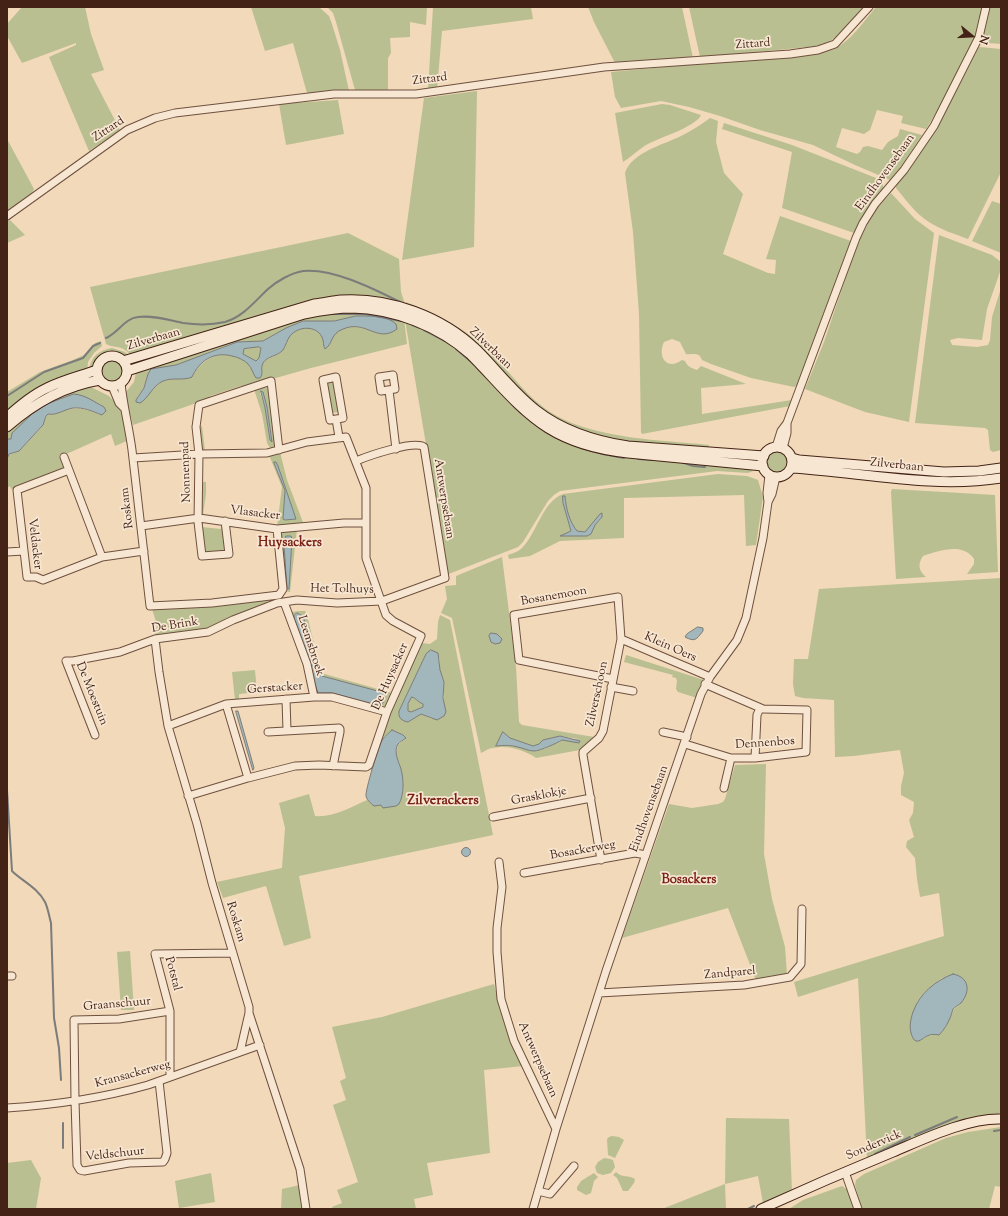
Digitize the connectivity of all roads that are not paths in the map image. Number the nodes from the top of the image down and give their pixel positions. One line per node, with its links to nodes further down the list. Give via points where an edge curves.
1 (868, 7): 3 (street, Zittard, via 835,44 818,50 604,67 416,94 334,94 175,113 127,130)
2 (986, 7): 14 (street, Eindhovensebaan, via 979,36 934,126 904,170 875,204 863,224 787,423 787,434)
3 (7, 216)
4 (123, 361): 5 (main road, via 115,356 106,357 100,362); 6 (main road); 18 (main road, Zilverbaan, via 314,304 341,300 377,302 429,317 453,331 475,349 527,402 549,419 576,433 628,446)
5 (97, 370): 7 (main road); 10 (main road, via 47,388)
6 (126, 371): 8 (main road, via 125,377); 23 (main road, Zilverbaan, via 304,314 343,309 376,310 405,317 450,339 470,355 521,407 549,428 575,441 607,451)
7 (100, 380): 8 (main road); 12 (main road, via 50,396)
8 (116, 385): 20 (street, Roskam, via 119,403 124,408 128,424)
9 (388, 390): 15 (street)
10 (7, 417)
11 (336, 419): 11 (street, via 343,418 336,378 324,380 330,420); 13 (street)
12 (7, 427)
13 (339, 437): 16 (street, via 307,442); 22 (street, De Huysacker, via 347,437)
14 (780, 448): 18 (main road, via 767,451); 21 (main road, via 788,452)
15 (396, 449): 22 (street, Antwerpsebaan, via 380,451); 38 (street, Antwerpsebaan, via 418,445 424,447)
16 (280, 450): 17 (street, via 260,454); 17 (street, Nonnenpad, via 271,381 199,405 196,427)
17 (199, 454): 20 (street); 29 (street, Nonnenpad)
18 (764, 456): 23 (main road)
19 (64, 457): 26 (street)
20 (133, 458): 32 (street, Roskam)
21 (792, 458): 24 (main road); 25 (main road, Zilverbaan, via 944,472)
22 (356, 461): 31 (street, De Huysacker, via 366,488)
23 (763, 466): 27 (main road)
24 (791, 468): 27 (main road, via 785,475); 28 (main road, Zilverbaan, via 943,482 979,482)
25 (1001, 468)
26 (69, 470): 34 (street, Veldacker, via 17,490); 37 (street)
27 (773, 476): 46 (street, Eindhovensebaan, via 767,493 763,538 746,618 736,640)
28 (1001, 478)
29 (199, 518): 30 (street, Vlasacker); 30 (street, Nonnenpad, via 202,556 229,554); 32 (street, Vlasacker)
30 (225, 521): 33 (street, Vlasacker)
31 (366, 523): 33 (street, Vlasacker); 40 (street, De Huysacker, via 366,558)
32 (142, 526): 35 (street, Roskam)
33 (277, 529): 42 (street, De Brink, via 283,589 278,596)
34 (24, 551): 36 (street); 37 (street, Veldacker, via 27,577 43,580)
35 (144, 551): 37 (street, Veldacker); 42 (street, Roskam)
36 (7, 552)
37 (102, 557)
38 (444, 578): 40 (street, Het Tolhuys)
39 (618, 596): 44 (street, Zilverschoon); 47 (street, Bosanemoon, via 514,615 519,660)
40 (382, 601): 41 (street, Het Tolhuys); 55 (street, De Huysacker, via 386,615 421,636)
41 (284, 602): 43 (street, De Brink, via 273,604 208,632); 51 (street, Leemsbroek, via 307,664)
42 (150, 606)
43 (155, 639): 45 (street, De Brink, via 120,652); 56 (street, Roskam)
44 (621, 639): 46 (street, Klein Oers); 47 (street, Zilverschoon)
45 (66, 661): 60 (street, De Moestuin)
46 (710, 677): 48 (street, Eindhovensebaan)
47 (613, 679): 49 (street, Zilverschoon)
48 (706, 684): 54 (street); 61 (street, Eindhovensebaan)
49 (611, 687): 50 (street); 68 (street, Zilverschoon, via 603,731 583,752)
50 (633, 692)
51 (314, 697): 52 (street, Gerstacker); 55 (street, Gerstacker, via 332,697)
52 (286, 699): 53 (street, Gerstacker); 57 (street)
53 (226, 704): 56 (street, Gerstacker); 65 (street)
54 (760, 708): 63 (street, via 757,715); 63 (street, Dennenbos, via 807,710 806,752)
55 (387, 712): 64 (street, De Huysacker, via 369,765 363,768)
56 (168, 726): 67 (street, Roskam)
57 (287, 731): 58 (street); 64 (street, via 340,729)
58 (268, 732)
59 (663, 732): 61 (street, Dennenbos)
60 (96, 735)
61 (686, 740): 62 (street, Dennenbos); 70 (street, Eindhovensebaan)
62 (731, 758): 63 (street, Dennenbos); 66 (street)
63 (755, 758)
64 (333, 766): 65 (street, De Huysacker, via 295,766)
65 (248, 778): 67 (street, De Huysacker)
66 (724, 788)
67 (188, 796): 75 (street, Roskam)
68 (590, 798): 69 (street, Grasklokje); 71 (street, Zilverschoon)
69 (493, 817)
70 (646, 855): 71 (street, Bosackerweg, via 635,853); 76 (street, Eindhovensebaan)
71 (601, 860): 73 (street, Bosackerweg)
72 (499, 862): 86 (street, Antwerpsebaan, via 502,887 497,952 502,999 514,1041)
73 (524, 873)
74 (802, 909): 76 (street, Zandparel, via 801,964 790,977 744,985)
75 (233, 953): 77 (street, Potstal, via 155,954); 78 (street, Roskam)
76 (599, 993): 86 (street, Eindhovensebaan)
77 (170, 1011): 81 (street, Potstal); 83 (street, Graanschuur, via 119,1019 74,1020)
78 (249, 1013): 79 (street, Roskam); 80 (street)
79 (260, 1045): 80 (street, Kransackerweg); 90 (street, Roskam, via 300,1169)
80 (240, 1052): 81 (street, Kransackerweg)
81 (170, 1077): 82 (street, Kransackerweg)
82 (159, 1081): 83 (street, Kransackerweg, via 111,1095); 83 (street, Veldschuur, via 166,1153 163,1162 129,1163 80,1170)
83 (75, 1101): 84 (street, Kransackerweg)
84 (7, 1108)
85 (1001, 1119): 88 (main road, Sondervick, via 974,1122 935,1134)
86 (556, 1129): 89 (street)
87 (574, 1166): 89 (street, via 550,1194)
88 (845, 1172): 92 (main road, Sondervick); 93 (street)
89 (538, 1191): 91 (street)
90 (306, 1209)
91 (533, 1209)
92 (761, 1209)
93 (858, 1209)

